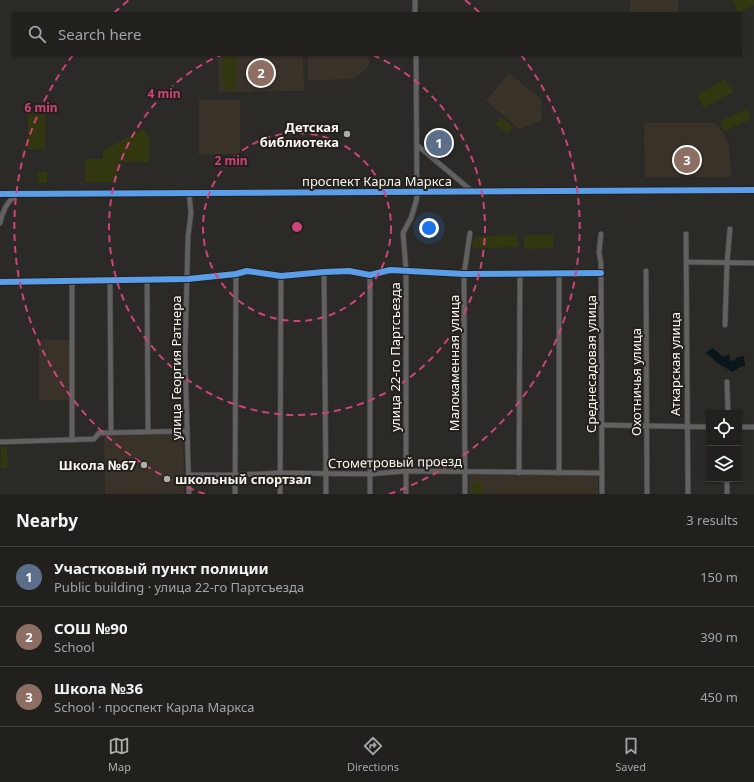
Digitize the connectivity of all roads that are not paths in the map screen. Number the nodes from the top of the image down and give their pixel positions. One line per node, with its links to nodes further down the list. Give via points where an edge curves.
1 (415, 0): 2 (street)
2 (415, 12)
3 (416, 56): 4 (street, улица 22-го Партсъезда)
4 (416, 145): 6 (street, улица 22-го Партсъезда); 7 (street)
5 (754, 190): 7 (street, проспект Карла Маркса)
6 (417, 192): 7 (street, проспект Карла Маркса); 8 (street, проспект Карла Маркса); 19 (street, улица 22-го Партсъезда, via 416,202 403,233)
7 (473, 192)
8 (189, 193): 10 (street, проспект Карла Маркса); 30 (street, улица Георгия Ратнера)
9 (0, 194): 10 (street, проспект Карла Маркса)
10 (18, 194): 11 (street, via 8,202)
11 (0, 223)
12 (730, 229): 17 (street)
13 (470, 233): 25 (street, Малокаменная улица)
14 (601, 234): 23 (street, Среднесадовая улица)
15 (686, 234): 16 (street, Аткарская улица)
16 (686, 262): 17 (street); 39 (street, Аткарская улица)
17 (727, 263): 18 (street); 34 (street)
18 (754, 263)
19 (406, 270): 25 (street); 27 (street, via 390,270); 48 (street, улица 22-го Партсъезда)
20 (646, 271): 38 (street, Охотничья улица)
21 (324, 272): 27 (street, via 349,271); 28 (street); 54 (street)
22 (559, 273): 23 (street); 26 (street); 52 (street)
23 (601, 273): 37 (street, Среднесадовая улица)
24 (236, 274): 28 (street, via 247,271); 30 (street); 57 (street)
25 (464, 274): 26 (street); 49 (street, Малокаменная улица)
26 (520, 274): 51 (street)
27 (370, 275): 55 (street)
28 (281, 276): 50 (street)
29 (147, 279): 30 (street); 31 (street); 45 (street)
30 (188, 279): 43 (street, улица Георгия Ратнера)
31 (110, 280): 32 (street); 44 (street)
32 (72, 281): 33 (street); 46 (street)
33 (0, 282)
34 (725, 325)
35 (728, 382): 36 (street)
36 (728, 410)
37 (602, 425): 38 (street); 53 (street, Среднесадовая улица)
38 (646, 427): 39 (street); 67 (street, Охотничья улица)
39 (686, 427): 40 (street); 68 (street, Аткарская улица)
40 (706, 427)
41 (742, 427): 42 (street)
42 (754, 427)
43 (187, 431): 45 (street); 56 (street, улица Георгия Ратнера)
44 (111, 432): 45 (street); 46 (street, via 99,433 94,439)
45 (148, 432)
46 (72, 440): 47 (street)
47 (0, 442)
48 (407, 471): 49 (street, Стометровый проезд); 55 (street, Стометровый проезд); 64 (street, улица 22-го Партсъезда)
49 (465, 472): 51 (street, Стометровый проезд); 65 (street, Малокаменная улица)
50 (280, 473): 54 (street, Стометровый проезд); 57 (street, Стометровый проезд); 61 (street)
51 (520, 473): 52 (street, Стометровый проезд)
52 (559, 473): 53 (street, Стометровый проезд)
53 (602, 473): 66 (street, Среднесадовая улица)
54 (326, 474): 55 (street, Стометровый проезд); 62 (street)
55 (370, 474): 63 (street)
56 (188, 475): 57 (street, Стометровый проезд); 59 (street, улица Георгия Ратнера)
57 (235, 476): 60 (street)
58 (727, 482): 69 (street)
59 (189, 494)
60 (235, 494)
61 (280, 494)
62 (326, 494)
63 (370, 494)
64 (406, 494)
65 (465, 494)
66 (602, 494)
67 (647, 494)
68 (688, 494)
69 (727, 494)

